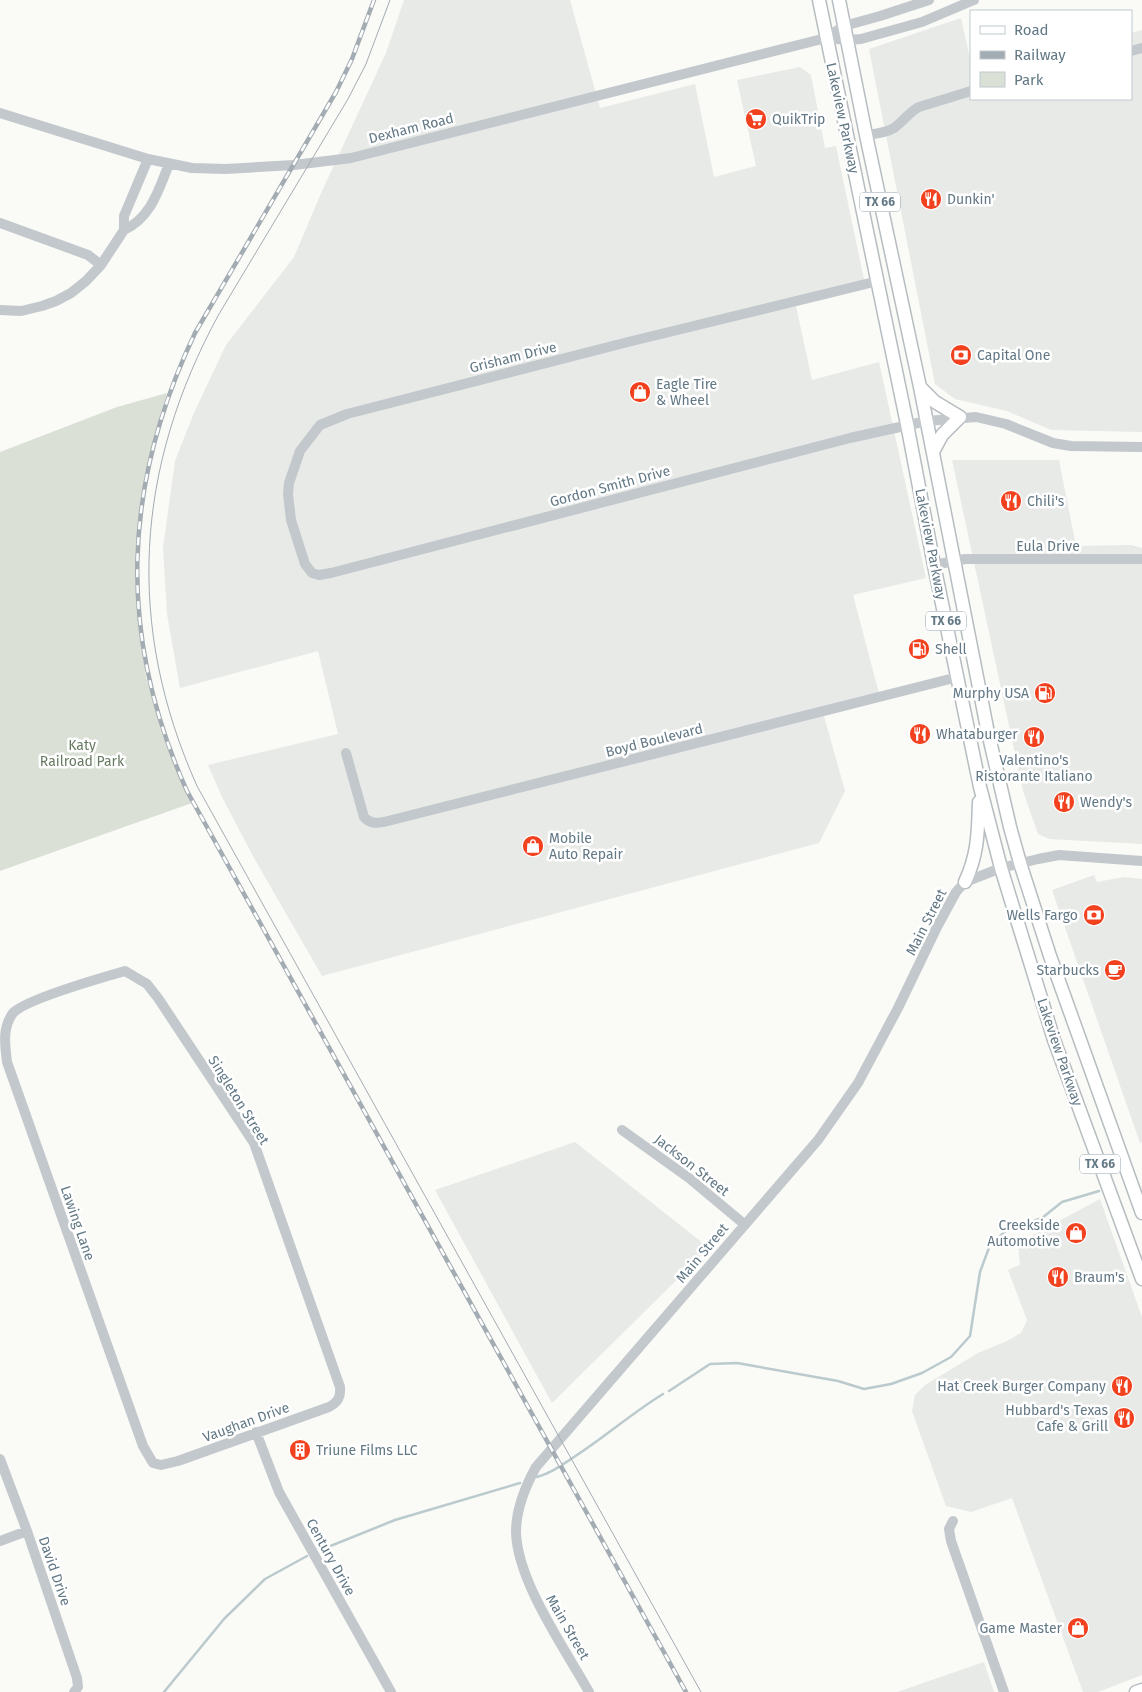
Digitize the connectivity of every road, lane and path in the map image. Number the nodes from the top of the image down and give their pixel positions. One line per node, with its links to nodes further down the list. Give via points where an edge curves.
1 (819, 0): 6 (main road, Lakeview Parkway / TX 66)
2 (839, 0): 5 (main road, Lakeview Parkway / TX 66)
3 (929, 0): 5 (street, Dexham Road)
4 (974, 0): 7 (street, Dexham Road, via 922,22)
5 (844, 26): 6 (street, Dexham Road); 7 (main road, Lakeview Parkway / TX 66)
6 (826, 38): 7 (street, Dexham Road); 12 (street, Dexham Road, via 351,158 226,169); 17 (main road, Lakeview Parkway / TX 66)
7 (848, 40): 10 (main road, Lakeview Parkway / TX 66)
8 (970, 91): 10 (street, via 919,107 893,128)
9 (0, 113): 11 (street, Dexham Road)
10 (866, 135): 16 (main road, Lakeview Parkway / TX 66)
11 (148, 159): 12 (street, Dexham Road); 14 (street, via 124,216)
12 (169, 164): 14 (street, via 156,198 142,218)
13 (0, 223): 15 (street, via 88,255)
14 (124, 230): 15 (street)
15 (101, 264): 18 (street, via 86,281 56,301 29,310)
16 (896, 277): 17 (main road); 19 (main road, Lakeview Parkway / TX 66)
17 (878, 281): 22 (main road, Lakeview Parkway / TX 66); 28 (street, Grisham Drive, via 347,414 320,425 298,456 288,494 290,520 304,564 312,573)
18 (0, 310)
19 (920, 387): 20 (main road, via 935,402); 21 (main road, Lakeview Parkway / TX 66)
20 (960, 417): 21 (street, Gordon Smith Drive); 23 (street, Gordon Smith Drive, via 1006,424 1053,444); 24 (main road, via 942,435)
21 (927, 421): 22 (street, Gordon Smith Drive); 24 (main road, Lakeview Parkway / TX 66)
22 (907, 424): 27 (main road, Lakeview Parkway / TX 66); 28 (street, Gordon Smith Drive)
23 (1142, 447)
24 (933, 452): 26 (main road, Lakeview Parkway / TX 66)
25 (1142, 560): 26 (street, Eula Drive)
26 (953, 561): 27 (street, Eula Drive); 29 (main road, Lakeview Parkway / TX 66)
27 (934, 565): 30 (main road, Lakeview Parkway / TX 66)
28 (319, 575)
29 (975, 664): 30 (main road); 31 (main road, Lakeview Parkway / TX 66)
30 (958, 677): 31 (main road); 32 (street, Boyd Boulevard, via 384,822 368,822 361,811); 33 (main road, Lakeview Parkway / TX 66)
31 (978, 678): 35 (main road, Lakeview Parkway / TX 66)
32 (346, 754)
33 (980, 787): 36 (main road, Lakeview Parkway / TX 66); 37 (main road, via 977,849)
34 (1142, 861): 35 (street, Main Street, via 1059,856)
35 (1020, 863): 36 (street, Main Street); 39 (main road, Lakeview Parkway / TX 66)
36 (1001, 868): 37 (street, Main Street); 40 (main road, Lakeview Parkway / TX 66, via 1054,1040)
37 (965, 882): 43 (street, Main Street, via 937,927 858,1083 818,1140)
38 (29, 1002): 45 (street, Singleton Street, via 125,971 147,984 254,1143); 48 (street, Lawing Lane, via 14,1013 4,1032 7,1062)
39 (1099, 1092): 40 (main road); 42 (main road, Lakeview Parkway / TX 66)
40 (1077, 1100): 44 (main road, Lakeview Parkway / TX 66)
41 (622, 1130): 43 (street, Jackson Street, via 689,1178)
42 (1142, 1213)
43 (744, 1224): 55 (street, Main Street, via 536,1466 521,1498 516,1532 526,1575)
44 (1142, 1279)
45 (340, 1387): 46 (street, Vaughan Drive, via 335,1404)
46 (256, 1432): 48 (street, Vaughan Drive, via 166,1464 156,1464); 54 (street, Century Drive, via 279,1492)
47 (0, 1459): 50 (street, David Drive)
48 (149, 1459)
49 (953, 1521): 56 (street, via 949,1529 952,1541)
50 (27, 1531): 51 (street); 53 (street, David Drive, via 77,1678 78,1687)
51 (0, 1540)
52 (1142, 1690): 57 (main road)
53 (74, 1692)
54 (390, 1692)
55 (589, 1692)
56 (1004, 1692)
57 (1136, 1692)

